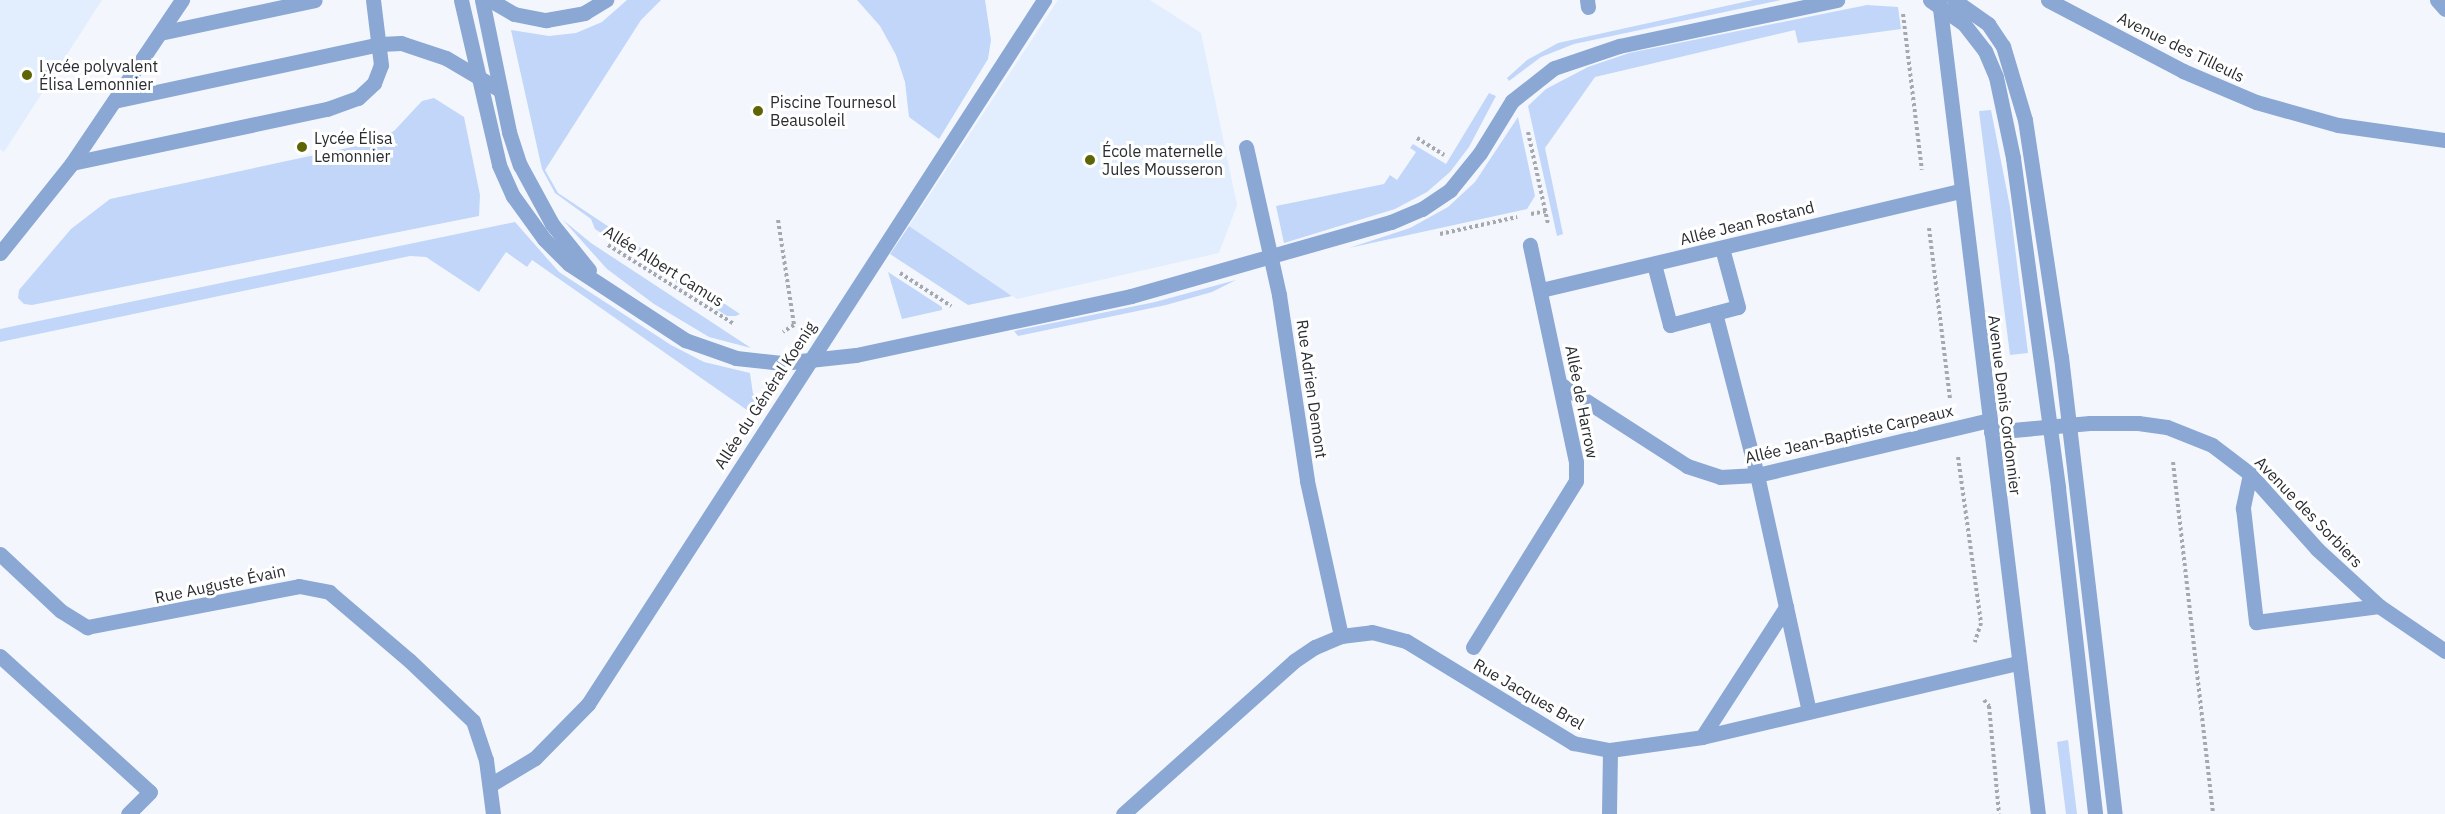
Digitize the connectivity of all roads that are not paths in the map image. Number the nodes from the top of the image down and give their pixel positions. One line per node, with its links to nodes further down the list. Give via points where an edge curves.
1 (182, 0): 14 (street)
2 (315, 0): 14 (street)
3 (373, 0): 15 (street)
4 (461, 0): 16 (street)
5 (482, 0): 17 (street)
6 (490, 0): 7 (street, via 514,14 546,20 584,13)
7 (606, 0)
8 (1044, 0): 31 (street, Allée du Général Koenig)
9 (1837, 0): 26 (street, via 1619,46 1566,62 1517,95 1471,166 1436,201 1391,222)
10 (2048, 0): 19 (street, Avenue des Tilleuls, via 2183,71 2256,102 2338,125)
11 (2437, 0): 13 (street)
12 (1941, 1): 22 (street, Avenue Denis Cordonnier); 33 (street, via 1988,24 2003,46 2015,78 2044,226); 35 (street, via 1976,36 1996,78 2028,250)
13 (2445, 9)
14 (160, 33): 18 (street)
15 (380, 44): 16 (street, via 420,47); 18 (street); 21 (street, via 381,65 374,83 348,103)
16 (477, 75): 17 (street); 29 (street, via 499,165 513,196 557,252)
17 (500, 90): 29 (street, via 514,148 532,193 563,239)
18 (114, 101): 21 (street)
19 (2445, 140)
20 (1246, 147): 26 (street, Rue Adrien Demont)
21 (72, 163): 25 (street)
22 (1961, 192): 24 (street, Allée Jean Rostand); 34 (street, Avenue Denis Cordonnier)
23 (1530, 245): 28 (street, Allée de Harrow)
24 (1722, 248): 27 (street, Allée Jean Rostand); 30 (street, via 1738,307)
25 (0, 253)
26 (1270, 259): 31 (street, via 1131,296); 41 (street, Rue Adrien Demont, via 1290,357 1307,481)
27 (1654, 264): 28 (street, Allée Jean Rostand); 30 (street, via 1670,325)
28 (1541, 290): 32 (street, Allée de Harrow)
29 (610, 292): 31 (street, via 684,340 713,352 764,362)
30 (1714, 313): 37 (street)
31 (807, 363): 49 (street, Allée du Général Koenig, via 588,704 535,758)
32 (1560, 384): 37 (street, Allée Jean-Baptiste Carpeaux, via 1687,466 1720,477); 42 (street, Allée de Harrow, via 1576,462 1573,490)
33 (2069, 424): 35 (street, Avenue des Sorbiers); 36 (street, Avenue des Sorbiers, via 2116,422 2167,428 2212,446); 56 (street)
34 (1991, 426): 35 (street, Avenue des Sorbiers); 37 (street, Allée Jean-Baptiste Carpeaux, via 1954,429); 45 (street, Avenue Denis Cordonnier)
35 (2050, 426): 55 (street)
36 (2250, 474): 39 (street, Avenue des Sorbiers, via 2317,549); 39 (street, via 2243,508 2256,622)
37 (1757, 475): 40 (street)
38 (0, 554): 49 (street, Rue Auguste Évain, via 61,611 87,627 299,586 329,592 473,721 482,740)
39 (2379, 606): 43 (street, Avenue des Sorbiers)
40 (1786, 607): 46 (street); 47 (street)
41 (1341, 636): 48 (street, Rue Jacques Brel, via 1372,632 1406,642 1574,743); 52 (street, Rue Jacques Brel, via 1315,646 1294,661)
42 (1473, 646)
43 (2445, 651)
44 (0, 656): 50 (street, via 150,792)
45 (2018, 663): 46 (street, Rue Jacques Brel); 54 (street, Avenue Denis Cordonnier)
46 (1809, 711): 47 (street, Rue Jacques Brel)
47 (1702, 737): 48 (street, Rue Jacques Brel)
48 (1610, 750): 53 (street)
49 (490, 785): 51 (street, Rue Auguste Évain)
50 (128, 814)
51 (493, 814)
52 (1123, 814)
53 (1609, 814)
54 (2038, 814)
55 (2095, 814)
56 (2115, 814)

